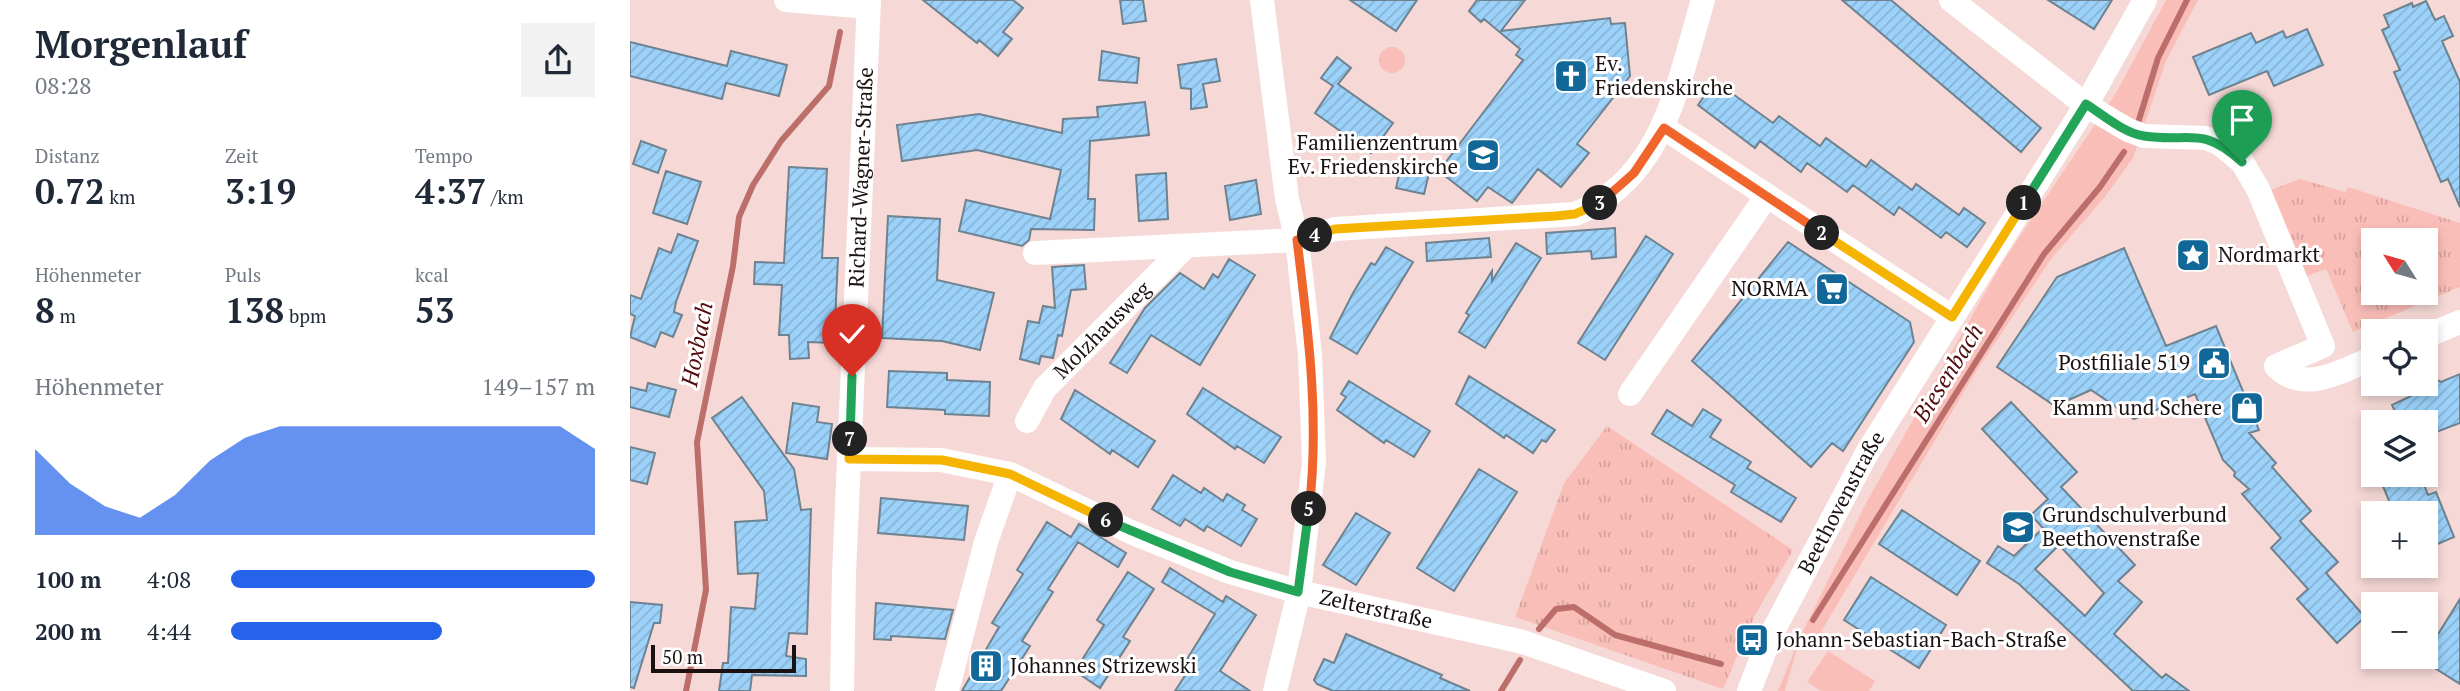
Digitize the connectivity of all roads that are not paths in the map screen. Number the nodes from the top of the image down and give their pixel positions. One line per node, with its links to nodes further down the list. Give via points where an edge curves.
1 (786, 0): 6 (street)
2 (1262, 0): 10 (street, via 1287,199)
3 (1703, 0): 8 (street, Molzhausweg)
4 (1951, 0): 7 (street)
5 (2145, 0): 7 (street, Beethovenstraße)
6 (868, 4): 19 (street, Richard-Wagner-Straße)
7 (2086, 104): 13 (street, Beethovenstraße); 16 (street, via 2137,134 2205,138 2242,162 2258,189 2323,346 2276,366 2299,380)
8 (1664, 128): 9 (street); 10 (street, Molzhausweg, via 1615,193 1575,214 1335,229)
9 (1766, 197): 13 (street); 17 (street)
10 (1297, 240): 11 (street, Molzhausweg); 21 (street, via 1310,355 1314,463)
11 (1186, 246): 12 (street, Molzhausweg); 18 (street, Molzhausweg, via 1045,388)
12 (1035, 253)
13 (1952, 317): 26 (street, Beethovenstraße, via 1838,504 1770,637)
14 (2460, 322): 15 (street)
15 (2438, 332)
16 (2361, 362)
17 (1630, 394)
18 (1027, 421)
19 (849, 459): 20 (street, Zelterstraße, via 942,460); 22 (street, Richard-Wagner-Straße)
20 (1010, 474): 21 (street, Zelterstraße, via 1133,533 1230,572); 23 (street, via 986,542)
21 (1298, 592): 24 (street); 25 (street, Zelterstraße, via 1523,642)
22 (842, 691)
23 (947, 691)
24 (1275, 691)
25 (1664, 691)
26 (1749, 691)

